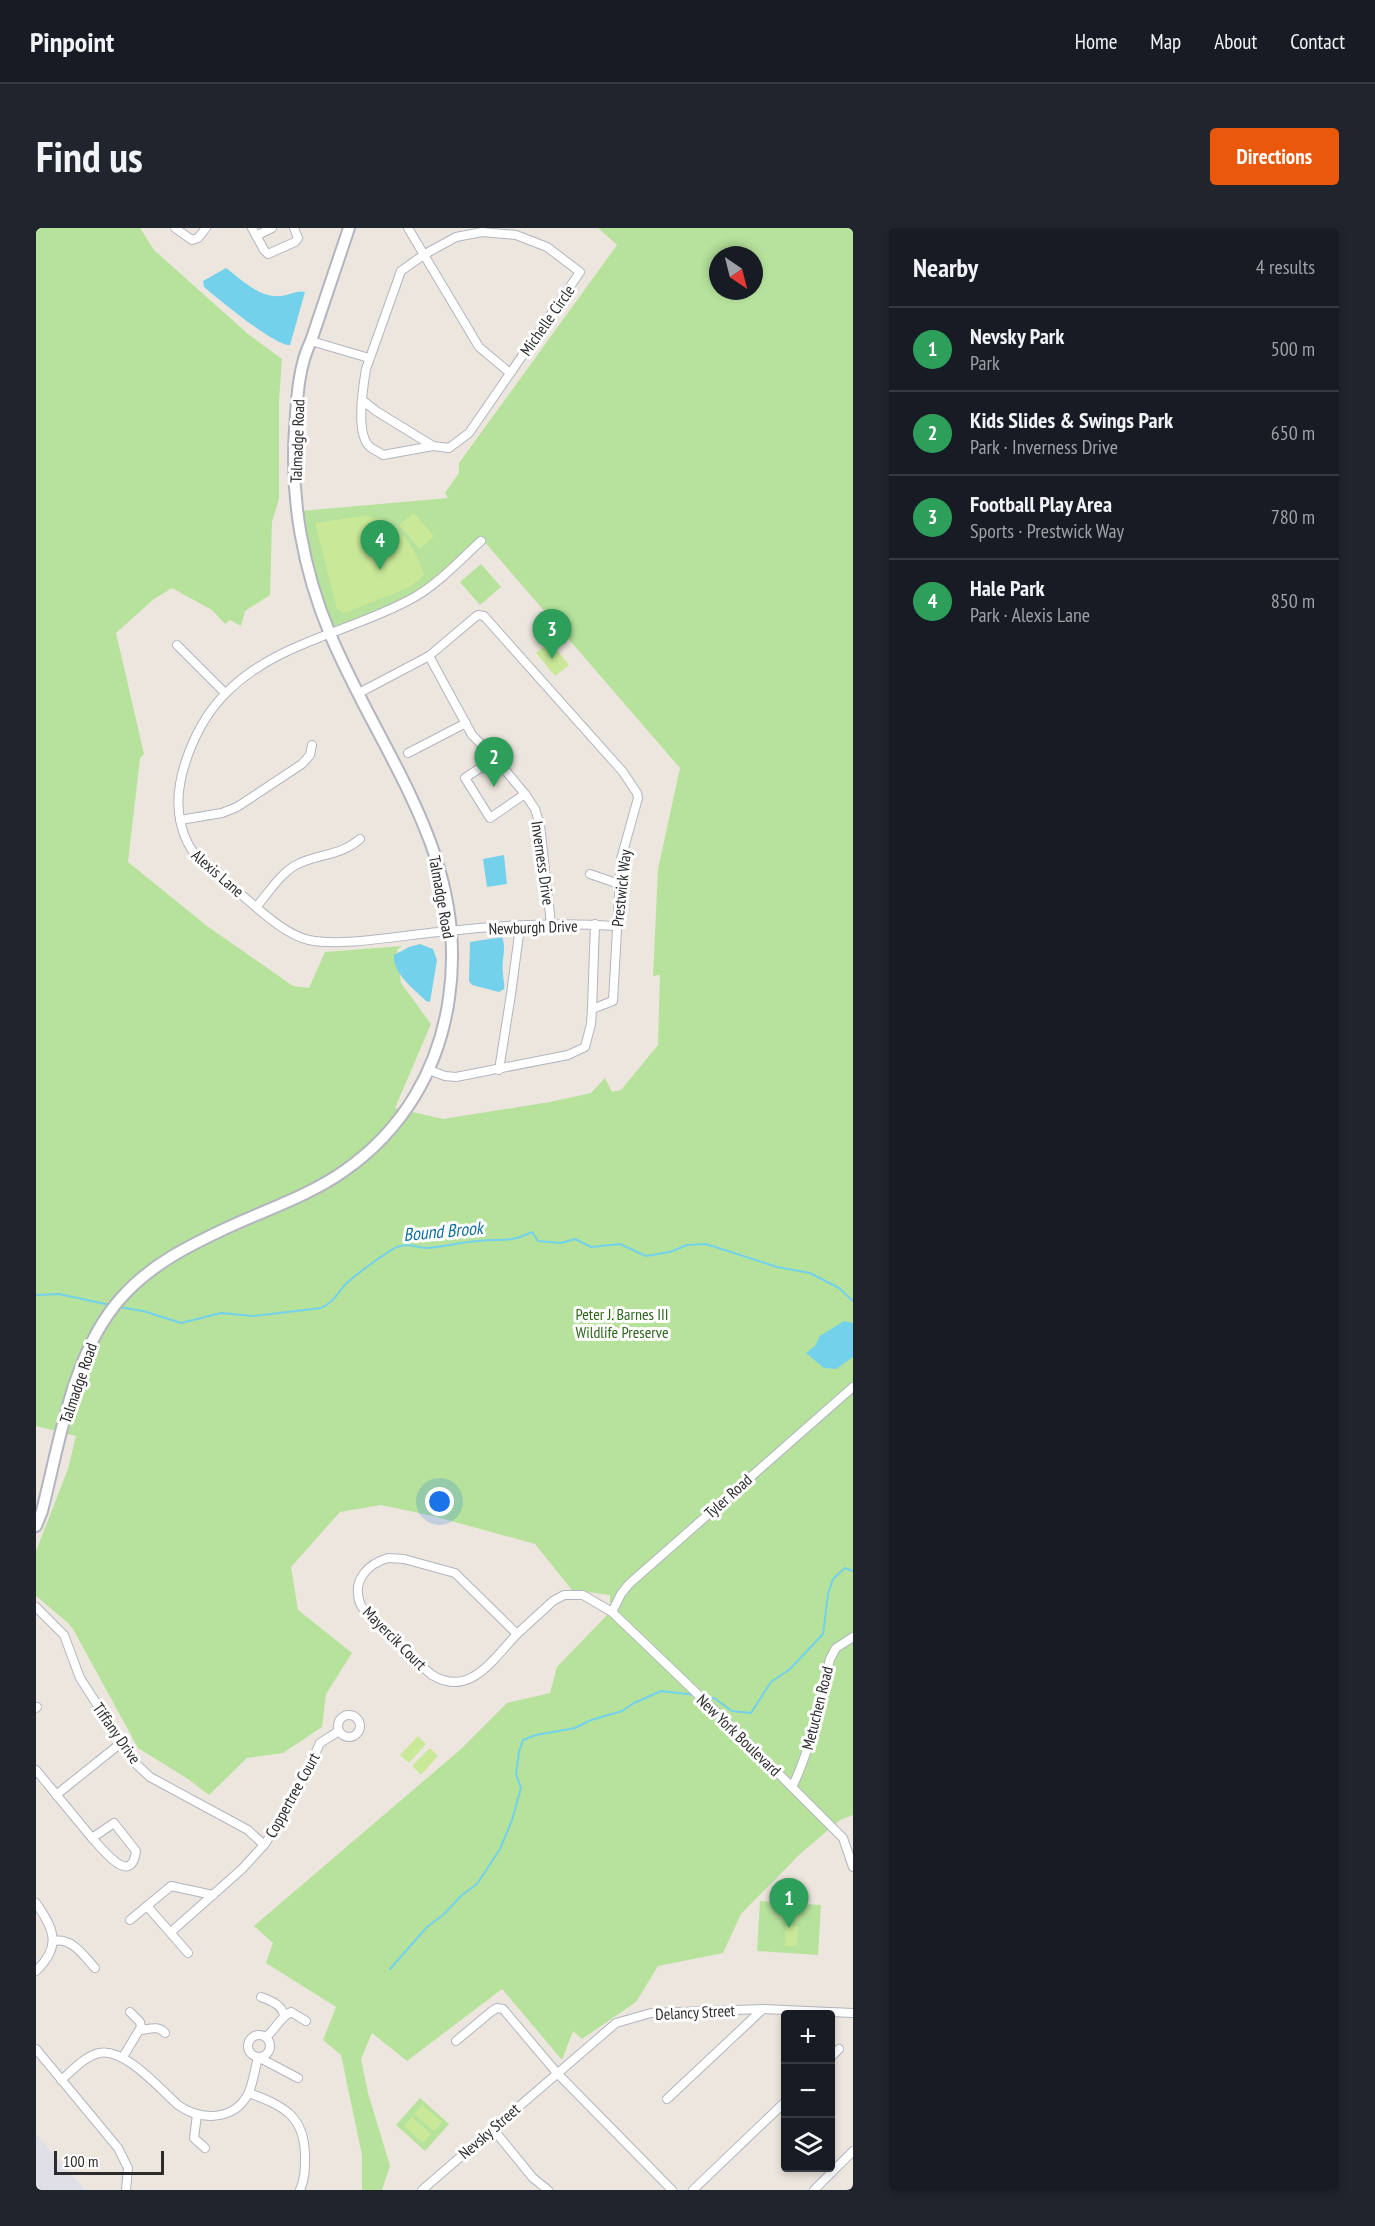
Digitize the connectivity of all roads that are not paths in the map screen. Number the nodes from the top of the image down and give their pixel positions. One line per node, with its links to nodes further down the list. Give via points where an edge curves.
1 (175, 228): 2 (street, via 192,240)
2 (206, 228)
3 (252, 228): 8 (street)
4 (272, 228): 8 (street)
5 (294, 228): 8 (street, via 298,238 295,242 272,253 264,250)
6 (349, 228): 10 (street, Talmadge Road)
7 (408, 228): 9 (street)
8 (256, 236)
9 (425, 254): 11 (street, Michelle Circle, via 401,271); 12 (street, via 479,347); 12 (street, Michelle Circle, via 456,237 482,232 516,235 547,247 580,272)
10 (311, 341): 11 (street); 16 (street, Talmadge Road, via 299,384 294,479 304,549)
11 (369, 358): 13 (street, Michelle Circle)
12 (510, 373): 14 (street, Michelle Circle, via 469,433 449,448)
13 (362, 400): 14 (street); 14 (street, Michelle Circle, via 362,433 369,446 382,455)
14 (433, 446)
15 (481, 541): 16 (street, Alexis Lane, via 416,597)
16 (330, 634): 19 (street, Alexis Lane, via 278,655); 20 (street, Talmadge Road)
17 (177, 645): 19 (street)
18 (429, 656): 20 (street, Prestwick Way); 21 (street, Inverness Drive); 29 (street, Prestwick Way, via 478,615 484,616 623,772 638,798 621,860)
19 (225, 693): 26 (street, Alexis Lane, via 205,720 187,760 180,786)
20 (359, 693): 35 (street, Talmadge Road, via 429,833)
21 (466, 723): 23 (street); 24 (street, Inverness Drive, via 472,735)
22 (312, 745): 26 (street, via 302,764 237,807)
23 (408, 753)
24 (495, 758): 25 (street, Inverness Drive); 25 (street, via 465,778 490,818)
25 (525, 794): 31 (street, Inverness Drive, via 540,825)
26 (180, 820): 30 (street, Alexis Lane, via 189,848 198,859)
27 (360, 839): 30 (street, via 341,852 296,865)
28 (590, 874): 29 (street)
29 (619, 884): 33 (street, Prestwick Way)
30 (257, 906): 35 (street, Alexis Lane, via 288,932 308,939 367,939)
31 (551, 924): 32 (street, Newburgh Drive); 34 (street, Newburgh Drive)
32 (595, 924): 33 (street, Newburgh Drive); 36 (street)
33 (616, 926): 36 (street, Prestwick Way, via 613,1001)
34 (520, 927): 35 (street, Newburgh Drive); 38 (street)
35 (451, 930): 37 (street, Talmadge Road, via 449,997)
36 (592, 1009): 38 (street, via 585,1047 568,1055)
37 (429, 1070): 38 (street, via 456,1077); 40 (street, Talmadge Road, via 411,1106 364,1156 294,1197 187,1247 126,1291 94,1336 78,1377)
38 (498, 1070)
39 (853, 1387): 42 (street, Tyler Road, via 629,1584)
40 (36, 1526)
41 (36, 1607): 46 (street, Tiffany Drive, via 64,1635 80,1678)
42 (612, 1612): 43 (street, Mayercik Court, via 584,1595 564,1595 553,1600); 48 (street, New York Boulevard)
43 (517, 1634): 43 (street, Mayercik Court, via 479,1673 463,1682 447,1683 432,1676 364,1611 358,1585 364,1571 388,1558 441,1568 462,1578)
44 (853, 1638): 48 (street, Metuchen Road, via 836,1648 830,1659 807,1751)
45 (339, 1731): 51 (street, Coppertree Court, via 320,1743 287,1810)
46 (120, 1743): 49 (street); 51 (street, Tiffany Drive, via 150,1777 248,1830)
47 (36, 1770): 49 (street)
48 (792, 1787): 52 (street, New York Boulevard, via 843,1838)
49 (56, 1795): 50 (street)
50 (92, 1838): 50 (street, via 116,1864 124,1867 134,1861 136,1851 114,1823)
51 (264, 1845): 53 (street, Coppertree Court)
52 (853, 1867)
53 (213, 1895): 55 (street, via 171,1886); 57 (street, Coppertree Court)
54 (36, 1903): 58 (street, via 51,1923)
55 (147, 1906): 56 (street); 57 (street)
56 (130, 1920)
57 (171, 1932): 59 (street)
58 (53, 1941): 60 (street, via 59,1939 76,1946); 61 (street, via 50,1954)
59 (188, 1953)
60 (95, 1968)
61 (36, 1971)
62 (261, 1997): 66 (street, via 282,2008)
63 (763, 2008): 65 (street, Delancy Street); 77 (street, Delancy Street, via 632,2017 616,2023); 81 (street)
64 (130, 2012): 68 (street, via 140,2022)
65 (853, 2013)
66 (284, 2015): 67 (street, via 291,2012); 70 (street)
67 (306, 2021)
68 (141, 2030): 69 (street, via 155,2028); 75 (street)
69 (165, 2033)
70 (266, 2037): 76 (street, via 270,2051); 76 (street, via 249,2040 249,2051)
71 (456, 2041): 77 (street, via 490,2012 501,2008)
72 (36, 2049): 79 (street)
73 (839, 2049): 74 (street)
74 (835, 2054)
75 (123, 2057): 79 (street, via 99,2053); 83 (street, via 178,2105)
76 (258, 2057): 78 (street); 80 (street)
77 (556, 2073): 84 (street, Nevsky Street); 91 (street)
78 (298, 2078)
79 (61, 2080): 87 (street, via 118,2148 128,2168)
80 (249, 2093): 83 (street, via 224,2114); 88 (street, via 273,2102 299,2125 305,2147)
81 (667, 2099)
82 (781, 2106): 92 (street)
83 (197, 2115): 85 (street, via 194,2138)
84 (493, 2129): 89 (street, Nevsky Street); 90 (street, via 533,2178)
85 (205, 2148)
86 (853, 2151): 93 (street)
87 (126, 2190)
88 (300, 2190)
89 (423, 2190)
90 (548, 2190)
91 (672, 2190)
92 (693, 2190)
93 (814, 2190)

